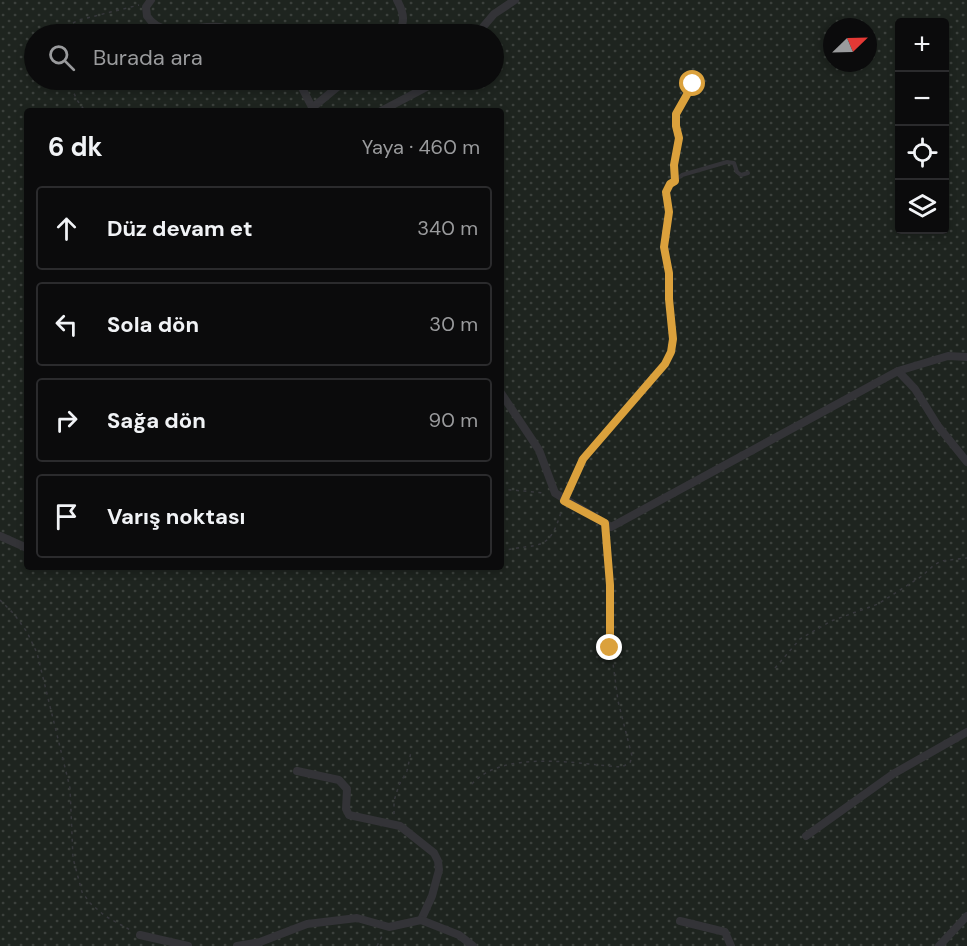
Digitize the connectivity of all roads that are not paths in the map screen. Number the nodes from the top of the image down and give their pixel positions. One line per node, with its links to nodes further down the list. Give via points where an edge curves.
1 (397, 0): 5 (street)
2 (515, 0): 6 (street)
3 (150, 2): 4 (street, via 146,12)
4 (158, 24)
5 (403, 24)
6 (486, 24)
7 (303, 90): 10 (street)
8 (335, 90): 11 (street)
9 (421, 90): 12 (street)
10 (312, 108)
11 (314, 108)
12 (387, 108)
13 (748, 173): 18 (lane, via 741,175 734,163 727,162 682,175 670,184 666,192 669,212 664,241 671,352 583,459)
14 (967, 357): 15 (street, via 948,356)
15 (898, 371): 17 (street); 18 (street, via 611,527)
16 (504, 398): 18 (street, via 539,450 555,493)
17 (967, 462)
18 (564, 501)
19 (0, 536): 20 (street)
20 (24, 547)
21 (967, 732): 23 (street, via 893,774)
22 (297, 771): 25 (street, via 342,782 347,793 346,811 351,817 400,826 434,853 439,870)
23 (806, 836)
24 (967, 916): 32 (street)
25 (421, 920): 29 (street, via 389,927 357,918 308,924); 30 (street, via 459,935)
26 (680, 921): 31 (street, via 725,932)
27 (140, 935): 28 (street)
28 (188, 946)
29 (237, 946)
30 (473, 946)
31 (731, 946)
32 (939, 946)

